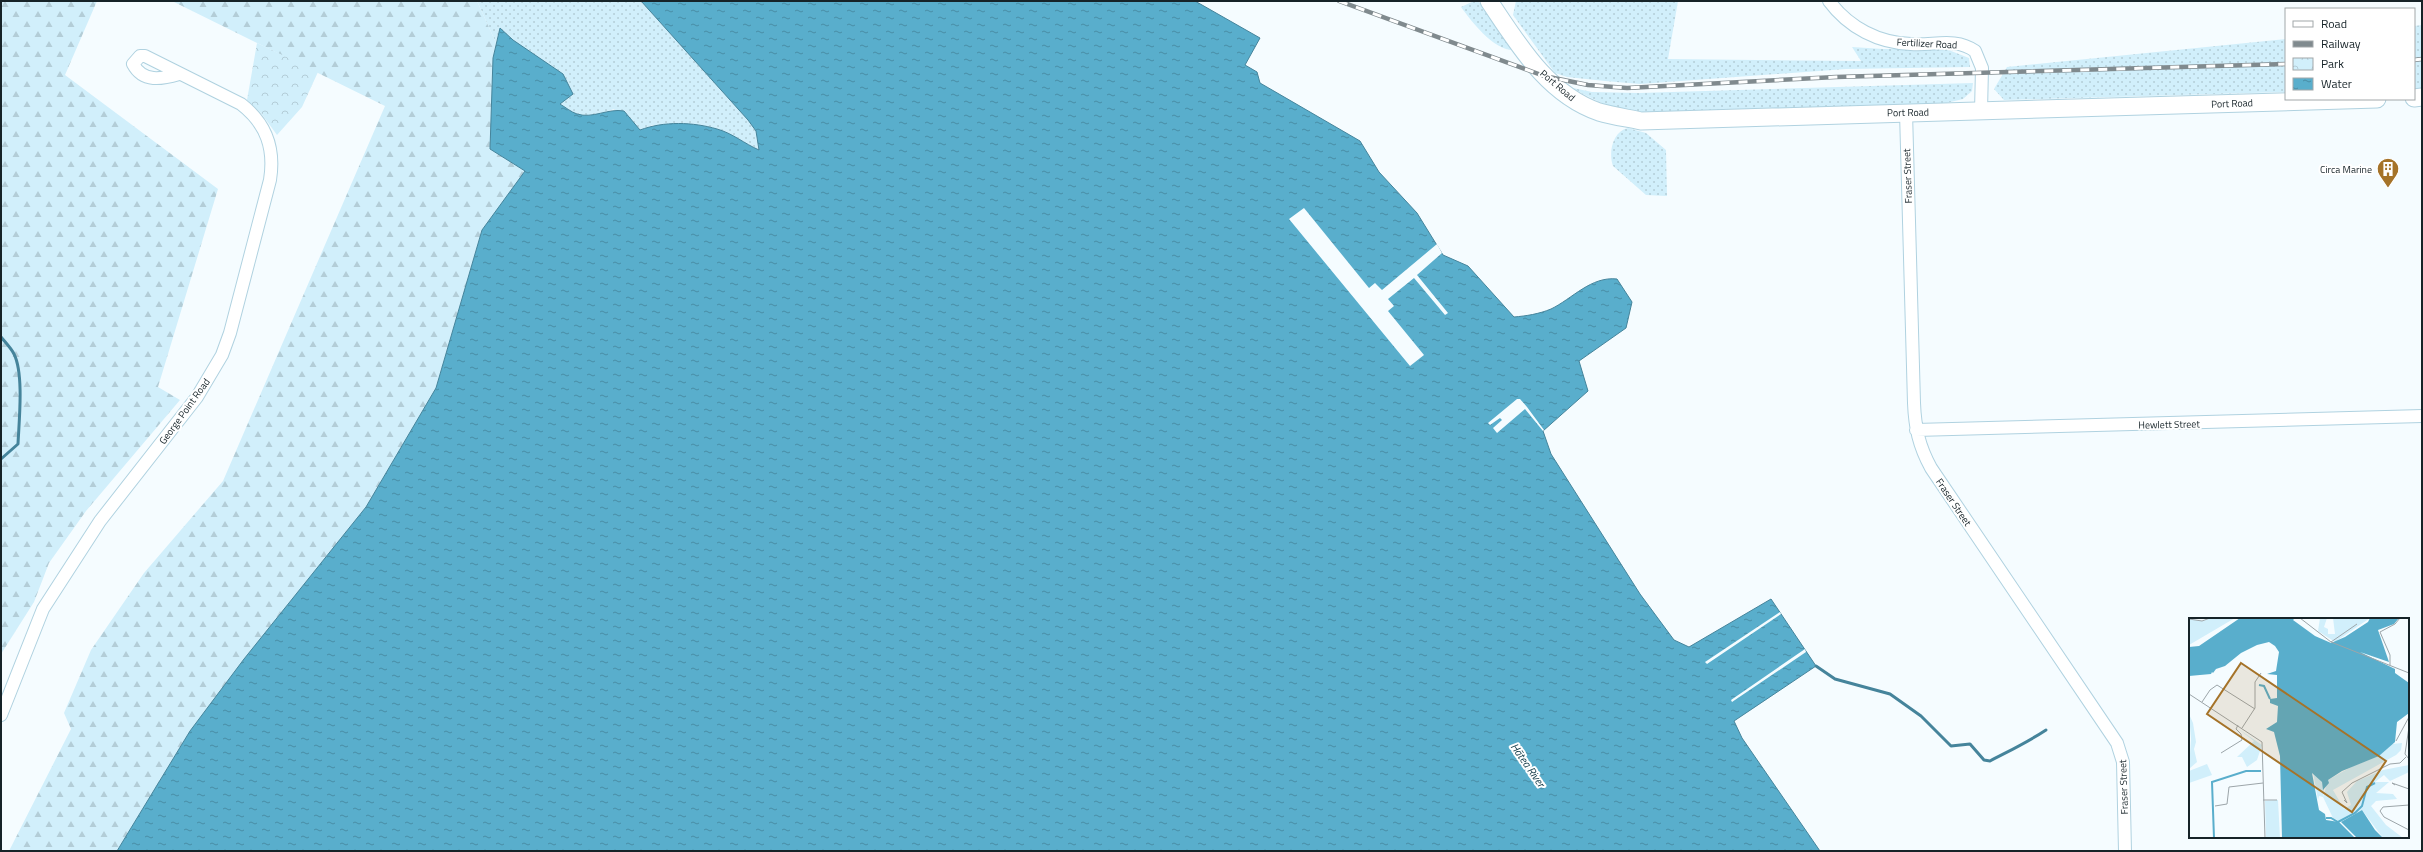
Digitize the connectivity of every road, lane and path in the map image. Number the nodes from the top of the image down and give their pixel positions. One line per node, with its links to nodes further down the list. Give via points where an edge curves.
1 (1489, 1): 6 (main road, Port Road, via 1544,76 1571,98 1600,112 1649,121)
2 (1829, 1): 5 (street, Fertilizer Road, via 1848,21 1876,39 1912,44 1950,43 1975,51 1982,68)
3 (179, 74): 9 (street, George Point Road, via 241,104 254,114 262,124 271,150 273,164 270,180 230,333 222,355 198,397 100,521 43,609)
4 (2344, 100): 5 (main road, Port Road)
5 (1981, 111): 6 (main road, Port Road)
6 (1906, 112): 8 (street, Fraser Street)
7 (2422, 416): 8 (street, Hewlett Street)
8 (1916, 430): 10 (street, Fraser Street, via 1931,468 2117,743 2123,762)
9 (1, 715)
10 (2125, 851)

